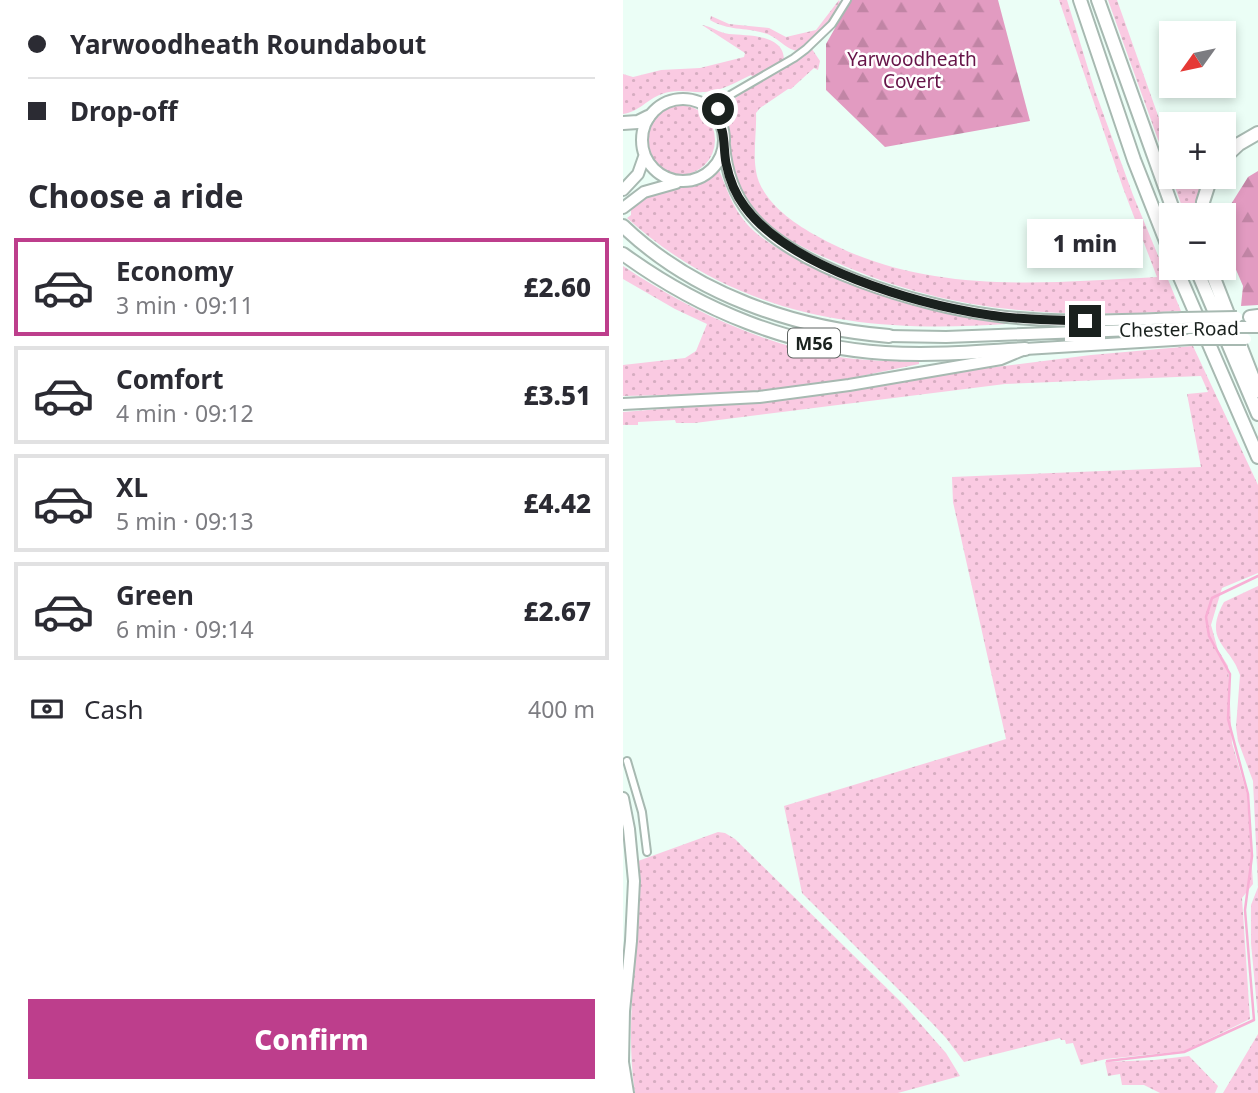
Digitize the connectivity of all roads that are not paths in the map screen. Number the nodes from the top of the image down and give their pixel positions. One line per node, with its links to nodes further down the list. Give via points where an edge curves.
1 (847, 0): 4 (street, via 832,24 806,49)
2 (1080, 0): 17 (highway)
3 (1098, 0): 15 (highway)
4 (725, 98): 5 (street); 7 (street)
5 (697, 102): 6 (main road, via 666,102); 7 (main road)
6 (648, 117): 8 (highway); 12 (main road, via 642,134)
7 (716, 117): 10 (main road, via 724,132)
8 (623, 123)
9 (1258, 133): 11 (highway)
10 (724, 145): 13 (main road, via 706,176); 24 (main road, via 734,190 763,228 797,251 872,285 1003,317)
11 (1236, 146)
12 (644, 157): 13 (main road, via 660,175); 14 (main road, via 638,174)
13 (683, 182): 16 (main road, via 652,189)
14 (623, 190)
15 (1171, 203)
16 (623, 208)
17 (1159, 224)
18 (623, 226): 25 (highway, M56, via 666,261 719,292 802,322)
19 (623, 254): 27 (highway, M56, via 712,308 812,343 886,353)
20 (1181, 280): 31 (highway)
21 (1201, 280): 30 (highway)
22 (1215, 280): 28 (highway)
23 (1250, 321): 24 (main road, bridge)
24 (1184, 323): 25 (main road, Chester Road, via 967,337)
25 (889, 336)
26 (1252, 339): 27 (main road, Chester Road, bridge)
27 (1025, 349): 29 (main road, Chester Road, via 1001,359 793,393)
28 (1258, 391)
29 (623, 404)
30 (1258, 414)
31 (1258, 457)
32 (627, 761): 34 (street, via 642,812)
33 (623, 798): 35 (main road, via 634,881)
34 (647, 852)
35 (623, 1062): 36 (main road)
36 (628, 1093)

